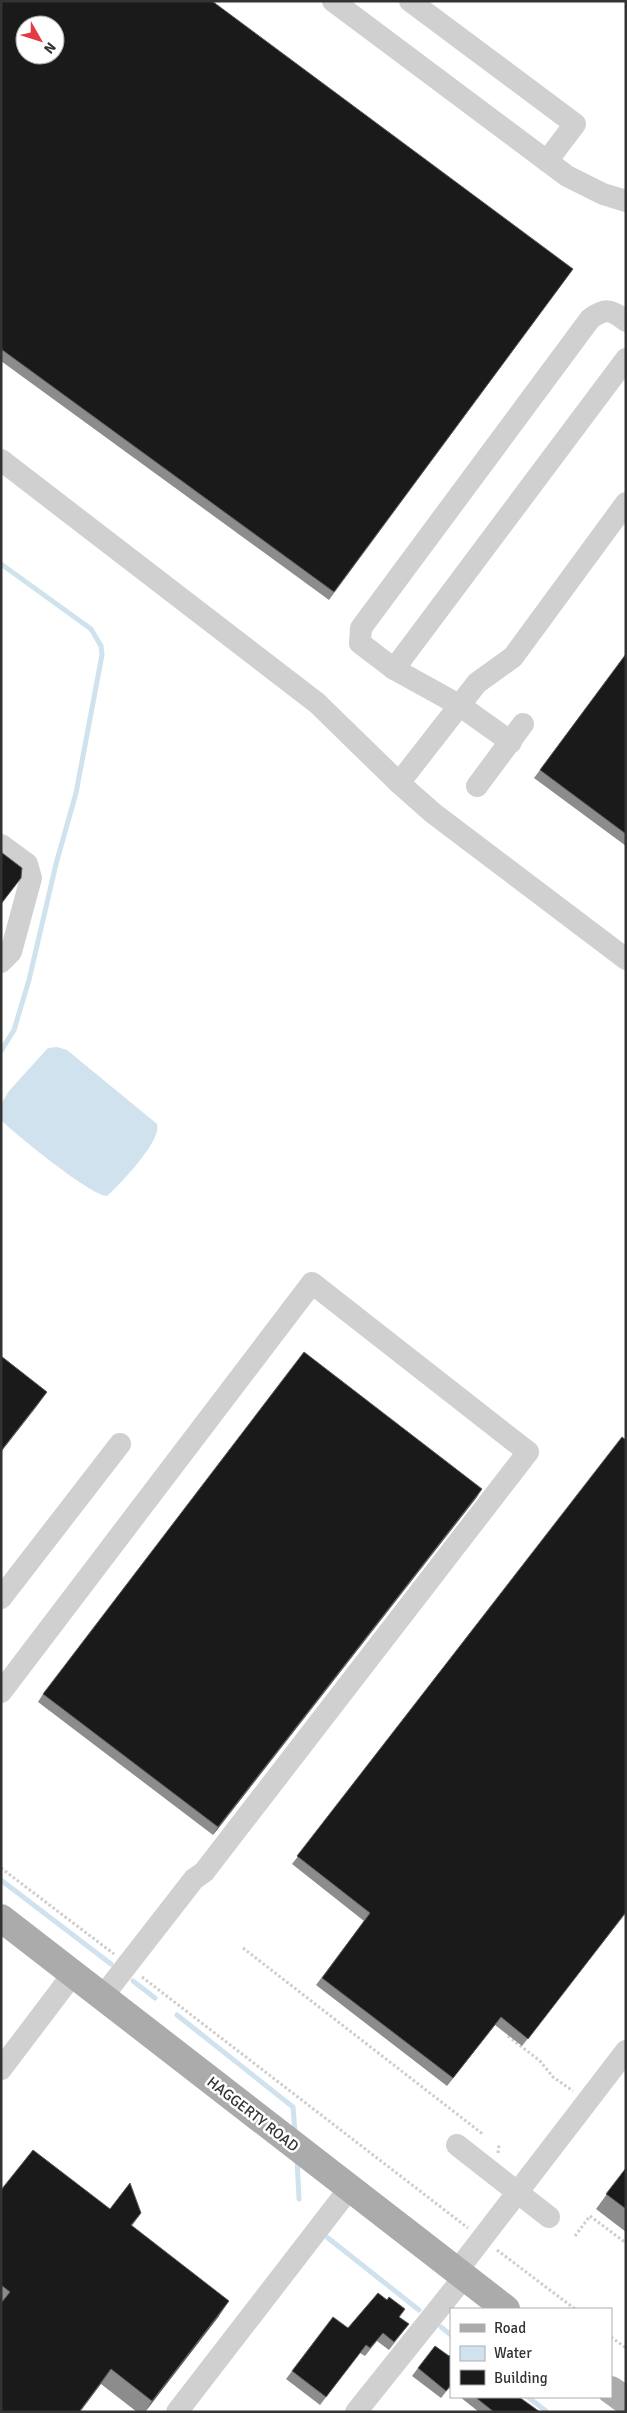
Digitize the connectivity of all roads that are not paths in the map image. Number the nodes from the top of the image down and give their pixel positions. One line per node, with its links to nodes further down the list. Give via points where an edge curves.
1 (333, 1): 3 (lane)
2 (410, 1): 3 (lane, via 575,124)
3 (547, 161): 4 (lane, via 567,176 603,194)
4 (626, 201)
5 (626, 321): 9 (lane, via 614,312 600,311 590,319 361,628 360,643)
6 (626, 359): 9 (lane)
7 (1, 460): 11 (lane, via 317,703)
8 (626, 502): 10 (lane, via 513,658 477,683)
9 (394, 668): 10 (lane)
10 (459, 705): 11 (lane); 12 (lane, via 517,733)
11 (399, 783): 14 (lane, via 504,869)
12 (477, 786)
13 (1, 845): 15 (lane, via 27,864 31,878 13,945)
14 (626, 959)
15 (1, 962)
16 (120, 1444): 17 (lane)
17 (1, 1598)
18 (1, 1692): 21 (lane, via 312,1284 528,1452 204,1872 194,1879)
19 (1, 1918): 20 (main road, HAGGERTY ROAD)
20 (73, 1974): 21 (main road, HAGGERTY ROAD); 23 (lane)
21 (103, 1996): 25 (main road, HAGGERTY ROAD)
22 (626, 2052): 26 (lane)
23 (1, 2069)
24 (457, 2145): 26 (lane)
25 (349, 2188): 28 (main road, HAGGERTY ROAD); 32 (lane)
26 (518, 2192): 27 (lane); 28 (lane)
27 (549, 2217)
28 (460, 2274): 29 (main road, HAGGERTY ROAD); 33 (lane)
29 (505, 2308)
30 (612, 2391): 31 (main road)
31 (626, 2401)
32 (178, 2412)
33 (356, 2412)

